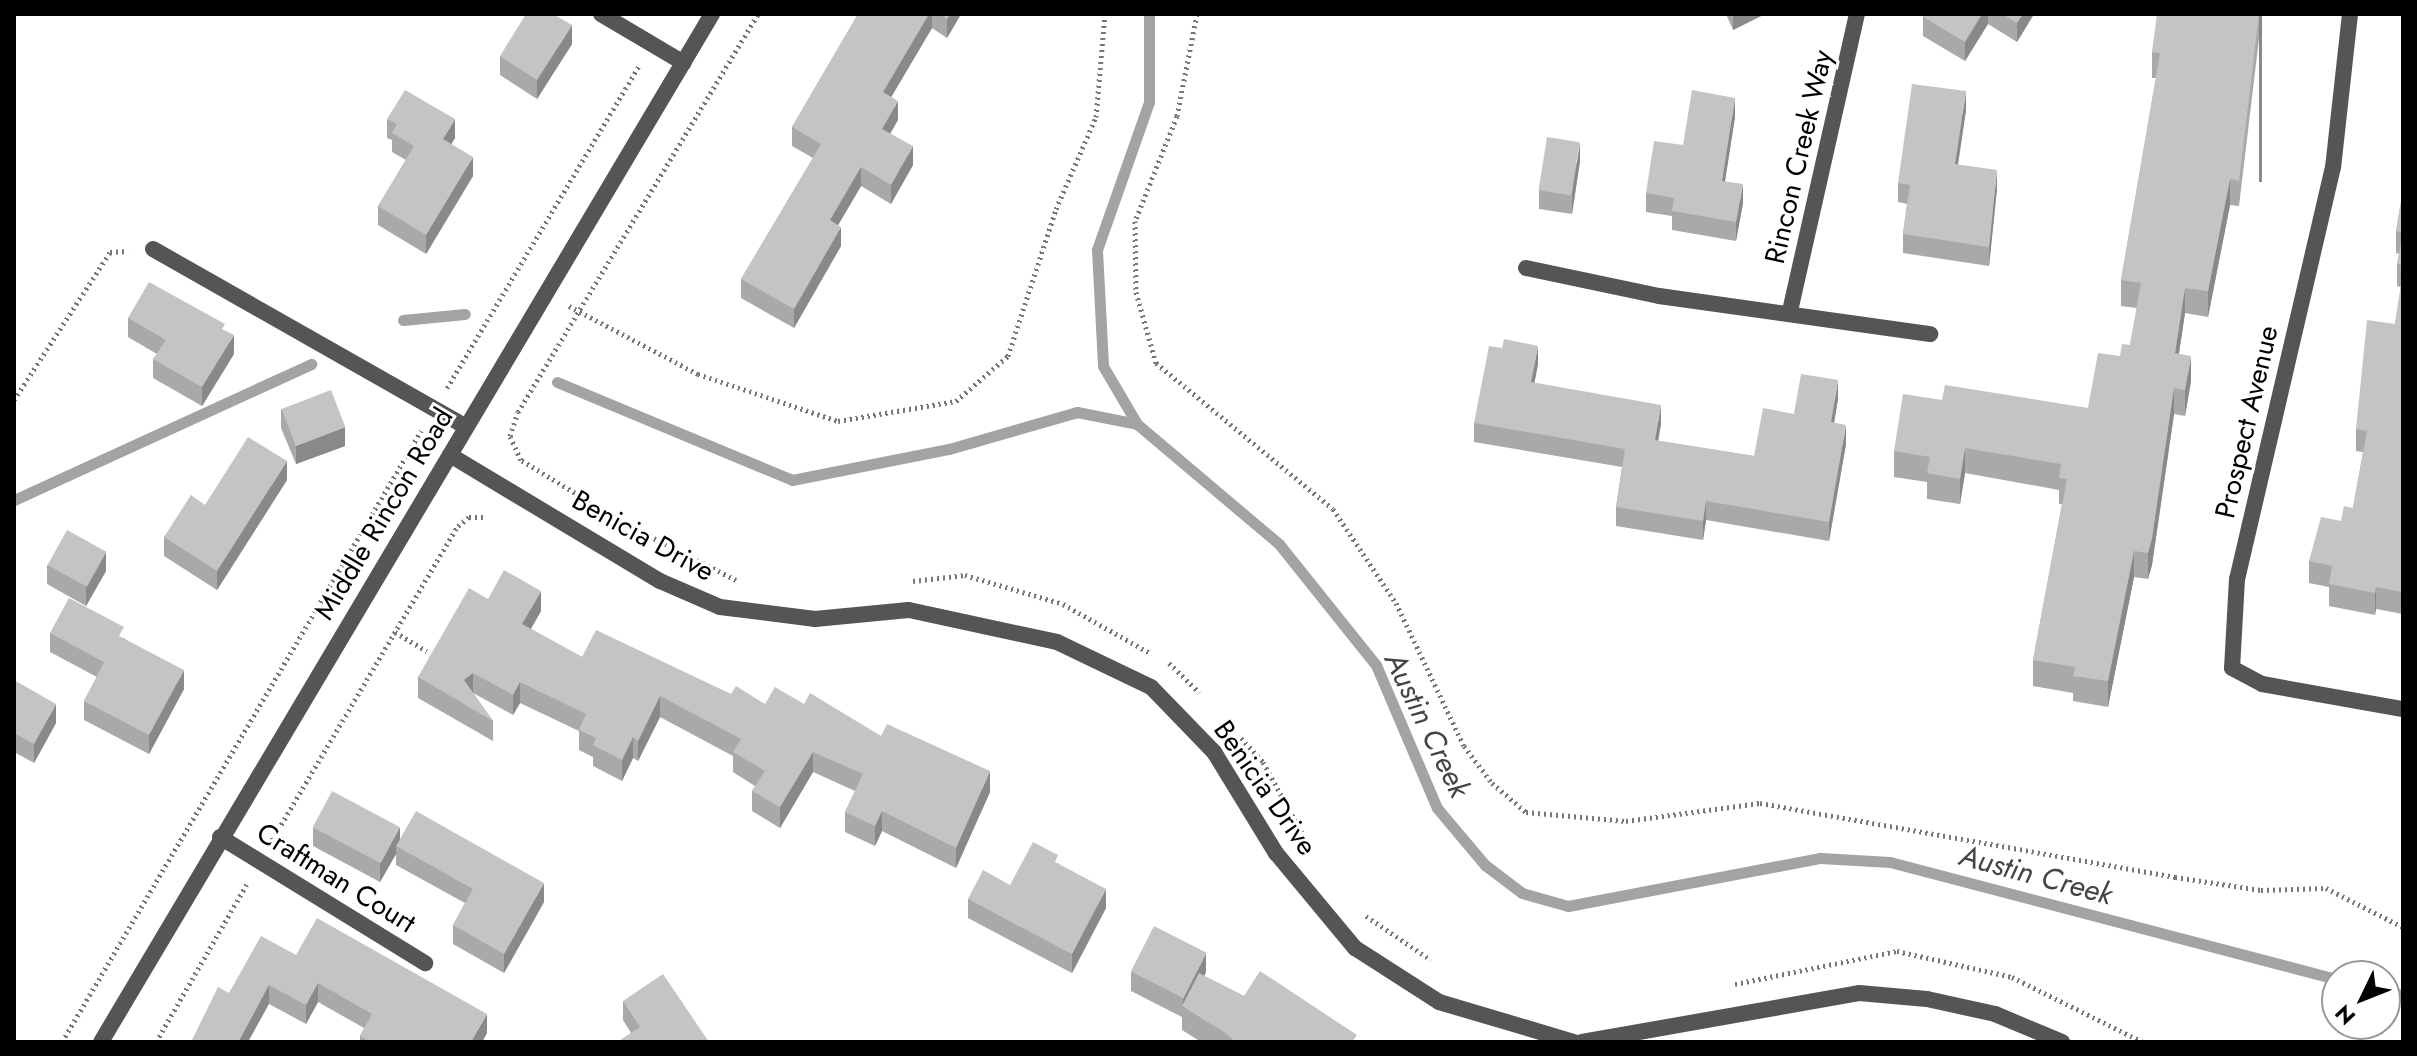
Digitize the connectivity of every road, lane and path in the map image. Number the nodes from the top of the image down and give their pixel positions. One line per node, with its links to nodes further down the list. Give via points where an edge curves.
1 (601, 14): 8 (street)
2 (712, 14): 9 (street, Middle Rincon Road)
3 (758, 14): 14 (path)
4 (1105, 14): 14 (path, via 1096,117 1056,209 1008,356 956,401 838,421 698,374)
5 (1197, 14): 32 (path, via 1177,116 1135,221 1136,292 1156,363 1333,509 1396,603 1464,746 1492,783 1526,812 1626,821 1760,803 2261,890 2326,888)
6 (1857, 14): 13 (street, Rincon Creek Way)
7 (2350, 14): 26 (street, Prospect Avenue, via 2333,167 2237,579 2232,668 2262,684)
8 (650, 45): 9 (street); 17 (path)
9 (684, 63): 12 (street, Middle Rincon Road)
10 (153, 249): 16 (path, via 110,252); 17 (street)
11 (1526, 268): 13 (street, via 1659,296)
12 (547, 294): 14 (path); 18 (street, Middle Rincon Road)
13 (1790, 311): 15 (street)
14 (580, 312): 22 (path, via 518,412 510,436 521,460 626,524)
15 (1930, 334)
16 (14, 400)
17 (435, 407): 18 (street); 36 (path)
18 (466, 427): 19 (street, Middle Rincon Road)
19 (450, 455): 28 (street, Middle Rincon Road); 39 (street, Benicia Drive, via 660,581 720,607 815,619 909,610 1057,642 1151,687 1214,752 1276,853 1355,948 1439,1002)
20 (483, 517): 23 (path, via 469,517 458,526)
21 (906, 582): 25 (path, via 965,575 1063,604 1175,667)
22 (742, 583)
23 (395, 632): 24 (path); 30 (path)
24 (427, 651)
25 (1205, 699)
26 (2403, 709)
27 (1234, 731): 29 (path, via 1263,762)
28 (220, 837): 30 (street, Craftman Court); 37 (street, Middle Rincon Road)
29 (1311, 850)
30 (260, 862): 33 (street, Craftman Court); 38 (path)
31 (1353, 907): 34 (path)
32 (2403, 927)
33 (425, 963)
34 (1445, 970)
35 (1724, 986): 42 (path, via 1897,951 2012,977)
36 (62, 1042)
37 (101, 1042)
38 (156, 1042)
39 (1574, 1042)
40 (1582, 1042): 41 (street, via 1859,993 1927,999 1995,1014)
41 (2062, 1042)
42 (2143, 1042)

